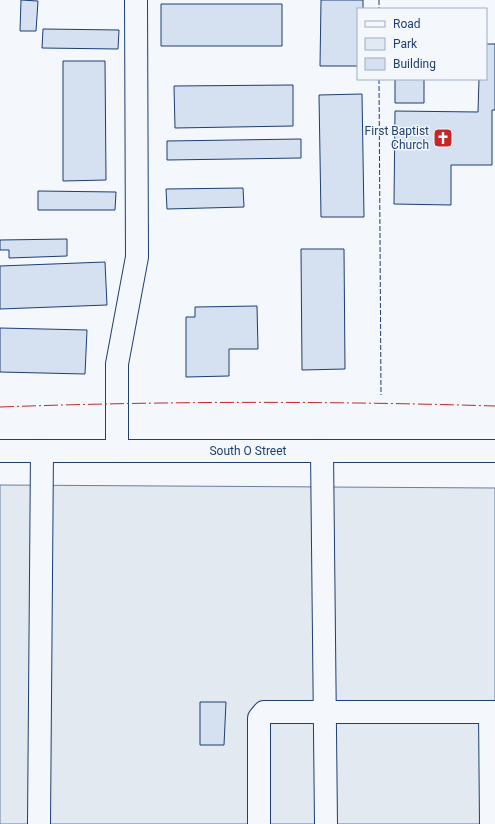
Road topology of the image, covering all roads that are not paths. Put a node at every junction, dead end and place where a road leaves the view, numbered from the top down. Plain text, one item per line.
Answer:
1 (136, 0) edge
2 (0, 451) edge
3 (42, 451) junction
4 (117, 451) junction
5 (322, 451) junction
6 (495, 451) edge
7 (326, 712) junction
8 (493, 712) edge
9 (39, 824) edge
10 (259, 824) edge
11 (326, 824) edge
12 (491, 824) edge

1 - 4 street
2 - 3 street, South O Street
3 - 4 street, South O Street
3 - 9 street
4 - 5 street, South O Street
5 - 6 street, South O Street
5 - 7 street
7 - 8 street
7 - 10 street
7 - 11 street
8 - 12 street

